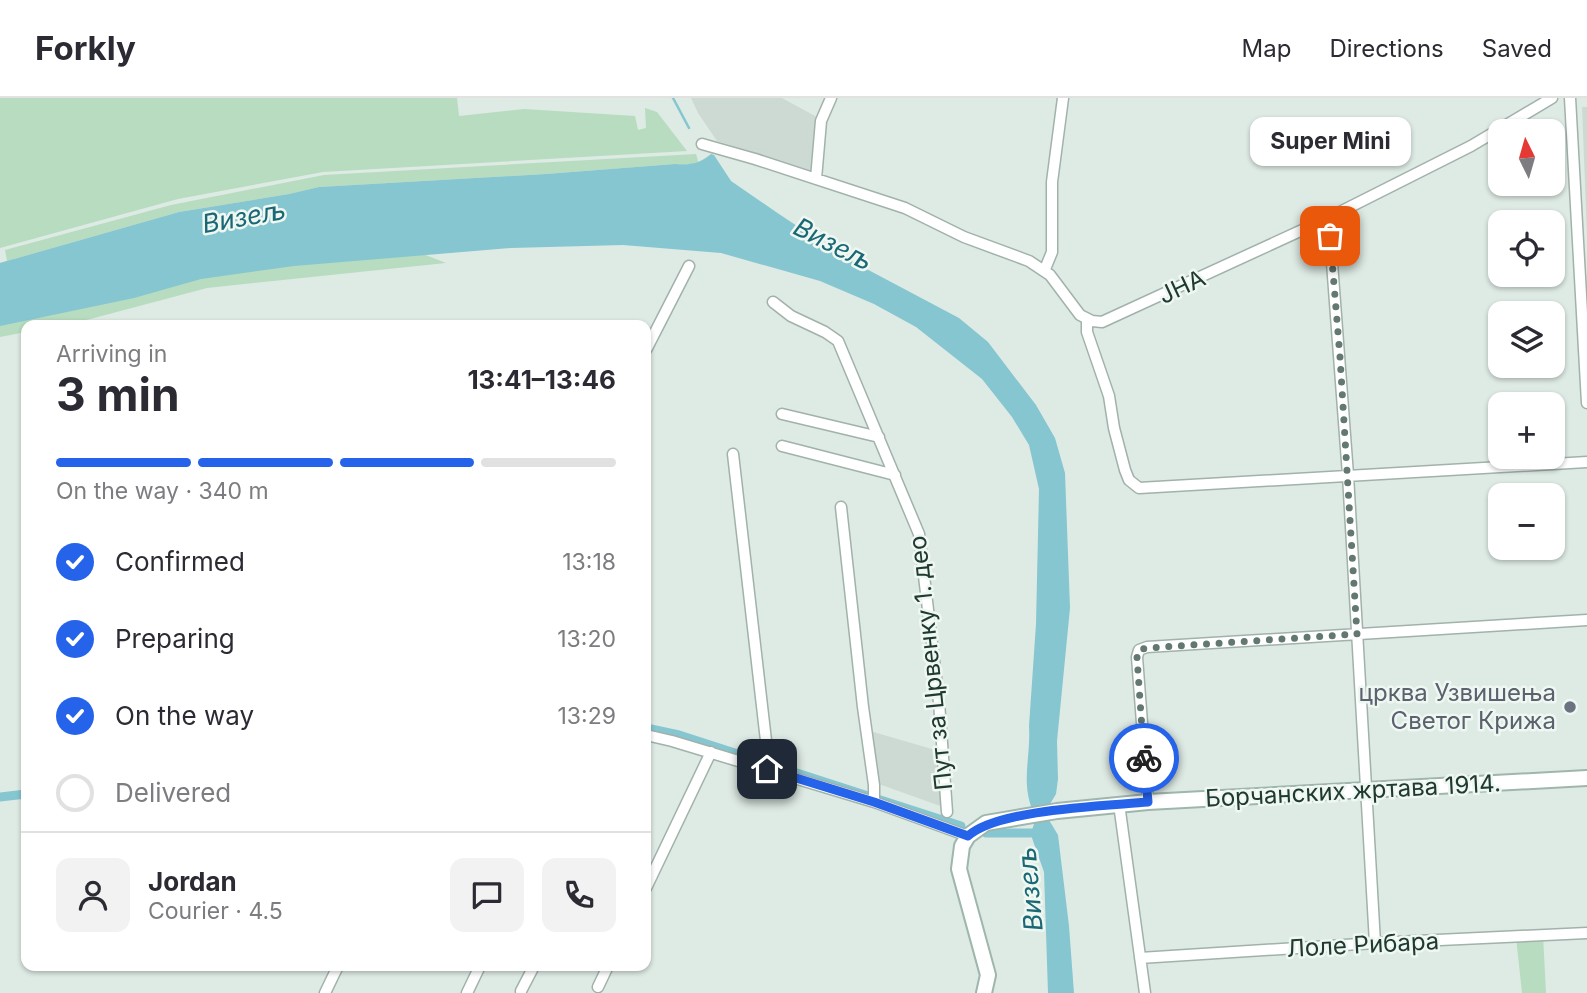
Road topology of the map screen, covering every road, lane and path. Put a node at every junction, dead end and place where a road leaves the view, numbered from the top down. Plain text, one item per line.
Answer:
1 (831, 98) edge
2 (1063, 98) edge
3 (1552, 98) edge
4 (1570, 98) edge
5 (1538, 101) edge
6 (702, 145) dead end
7 (816, 178) junction
8 (1324, 220) junction
9 (689, 265) dead end
10 (1045, 269) junction
11 (773, 302) dead end
12 (1087, 320) junction
13 (1585, 324) edge
14 (651, 340) edge
15 (1587, 403) edge
16 (782, 414) dead end
17 (879, 437) junction
18 (782, 446) dead end
19 (733, 454) dead end
20 (1587, 462) edge
21 (895, 475) junction
22 (1348, 475) junction
23 (841, 507) dead end
24 (1587, 621) edge
25 (1357, 634) junction
26 (651, 736) edge
27 (711, 752) junction
28 (768, 763) junction
29 (1587, 778) edge
30 (1365, 790) junction
31 (874, 797) junction
32 (1148, 802) junction
33 (1119, 804) junction
34 (947, 812) dead end
35 (968, 836) junction
36 (651, 878) edge
37 (1587, 933) edge
38 (1375, 943) junction
39 (1140, 958) junction
40 (336, 971) edge
41 (478, 971) edge
42 (531, 971) edge
43 (606, 971) edge
44 (598, 988) dead end
45 (521, 991) edge
46 (325, 993) edge
47 (467, 993) edge
48 (984, 993) edge
49 (1146, 993) edge

1 - 7 street
2 - 10 street
3 - 5 street, ЈНА
4 - 13 street
5 - 8 street, ЈНА
6 - 7 street
7 - 10 street
8 - 12 street, ЈНА
8 - 22 street
9 - 14 street
10 - 12 street
11 - 17 street, Пут за Црвенку 1. део
12 - 22 street
13 - 15 street
16 - 17 street
17 - 21 street, Пут за Црвенку 1. део
18 - 21 street
19 - 28 street
20 - 22 street
21 - 34 street, Пут за Црвенку 1. део
22 - 25 street
23 - 31 street
24 - 25 street
25 - 30 street
25 - 32 street
26 - 27 street
27 - 28 street
27 - 36 street
28 - 31 street
29 - 30 street, Борчанских жртава 1914.
30 - 32 street, Борчанских жртава 1914.
30 - 38 street
31 - 35 street
32 - 33 street, Борчанских жртава 1914.
33 - 35 street, Борчанских жртава 1914.
33 - 39 street
35 - 48 street
37 - 38 street, Лоле Рибара
38 - 39 street, Лоле Рибара
39 - 49 street
40 - 46 street
41 - 47 street
42 - 45 street
43 - 44 street

